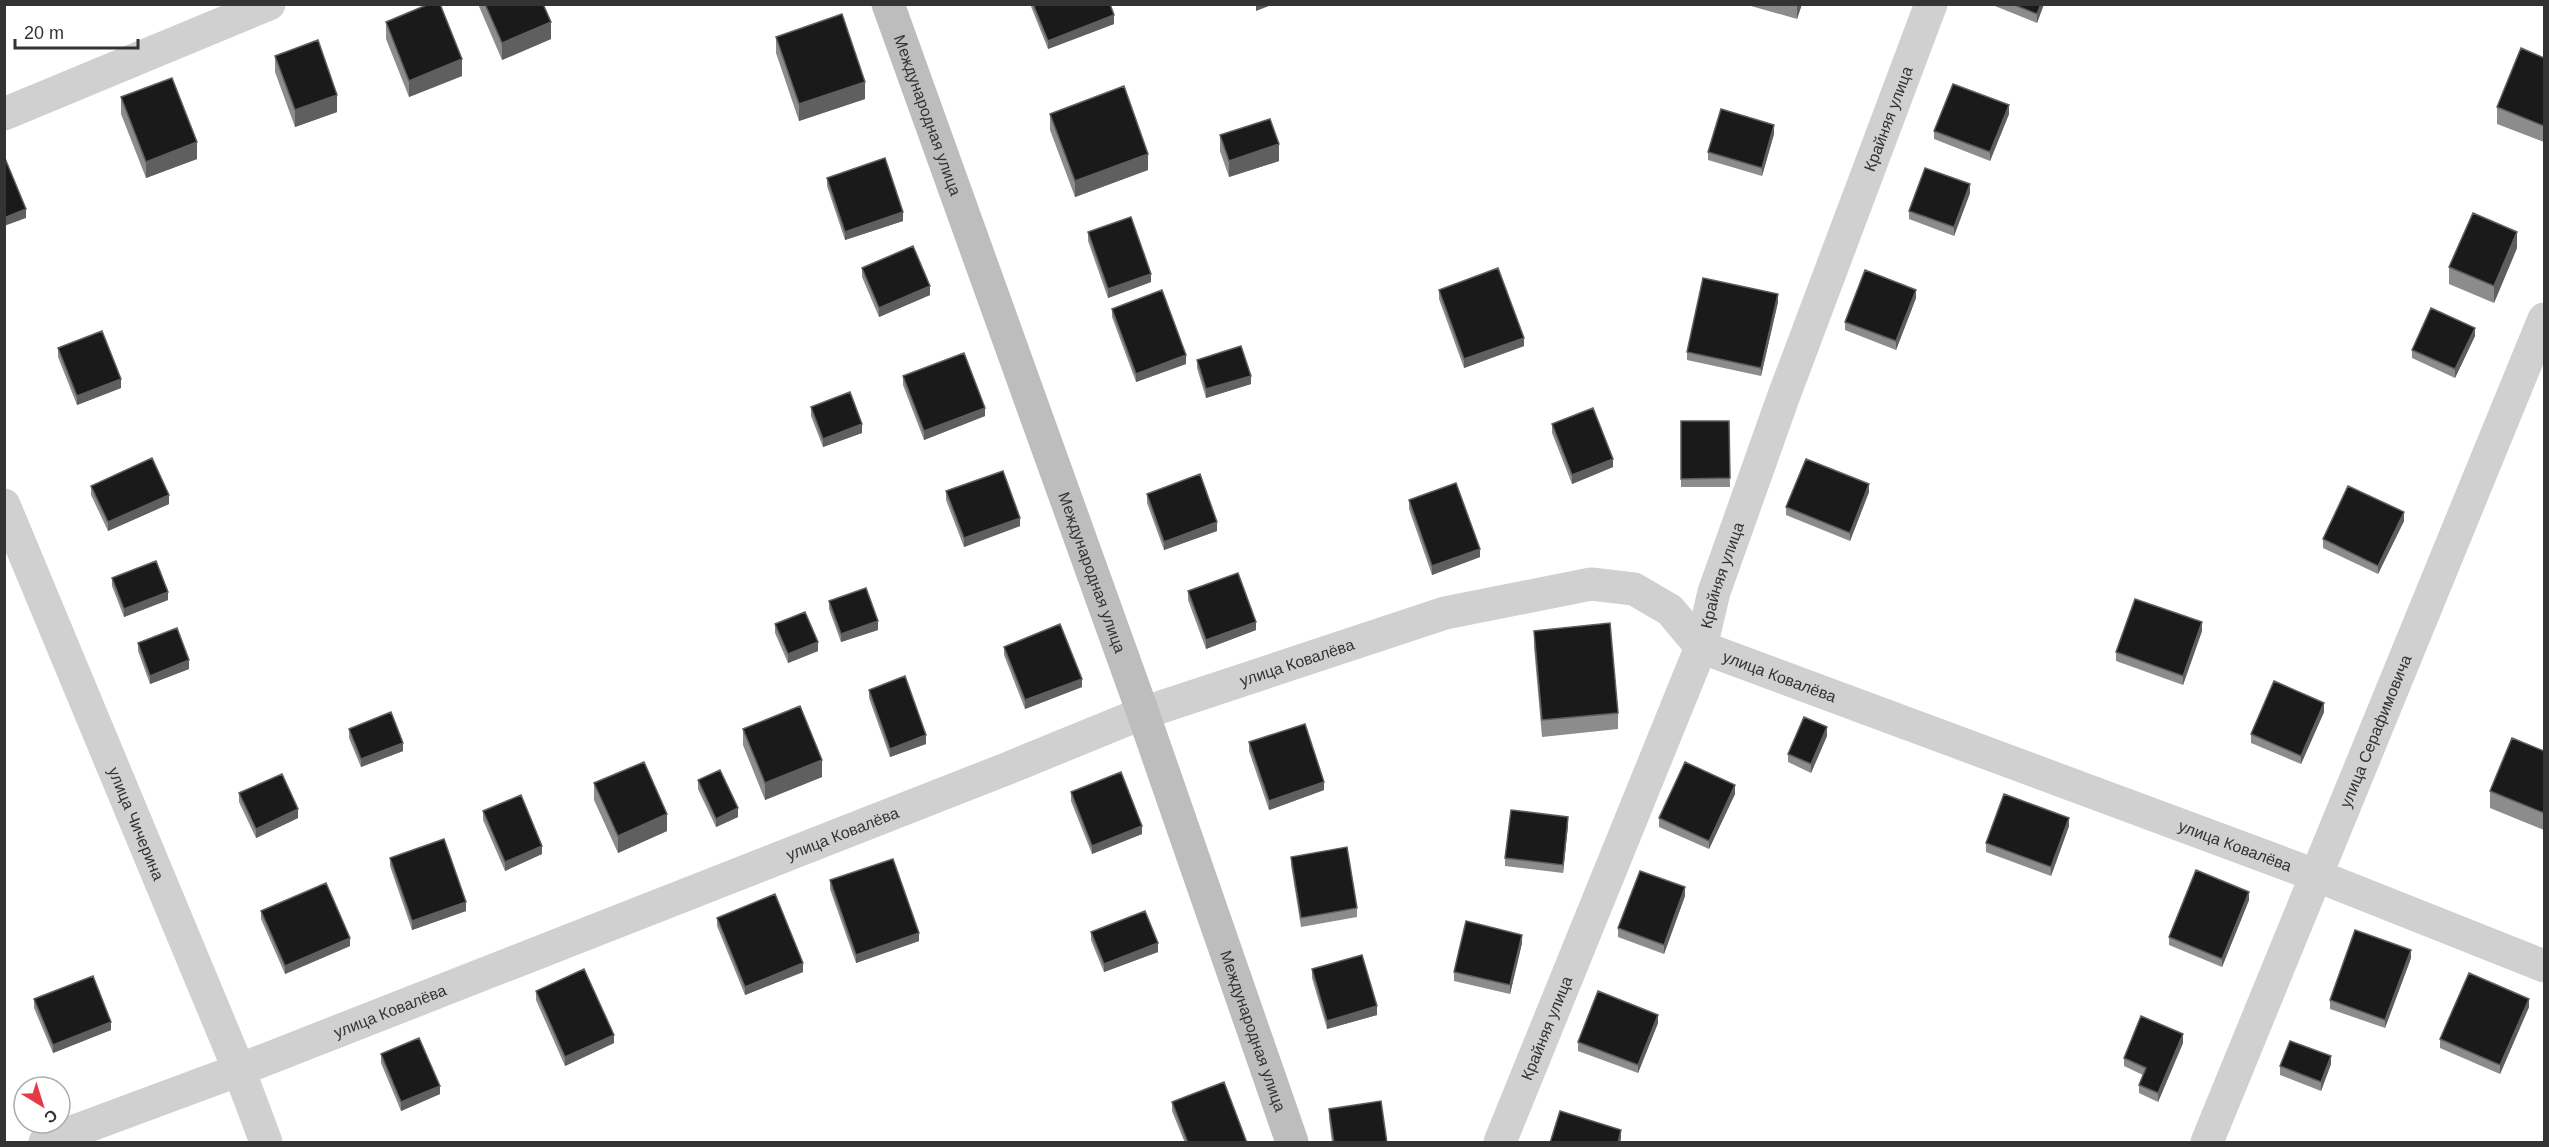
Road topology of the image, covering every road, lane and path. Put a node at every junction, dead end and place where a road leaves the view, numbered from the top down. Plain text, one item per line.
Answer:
1 (269, 4) edge
2 (888, 4) edge
3 (1931, 4) edge
4 (4, 114) edge
5 (2544, 319) edge
6 (4, 505) edge
7 (1701, 647) junction
8 (1143, 713) junction
9 (2315, 875) junction
10 (2544, 966) edge
11 (239, 1070) junction
12 (45, 1143) edge
13 (266, 1143) edge
14 (1292, 1143) edge
15 (1500, 1143) edge
16 (2207, 1143) edge

1 - 4 street
2 - 8 street, Международная улица
3 - 7 street, Крайняя улица
5 - 9 street, улица Серафимовича
6 - 11 street, улица Чичерина
7 - 8 street, улица Ковалёва
7 - 9 street, улица Ковалёва
7 - 15 street, Крайняя улица
8 - 11 street, улица Ковалёва
8 - 14 street, Международная улица
9 - 10 street, улица Ковалёва
9 - 16 street, улица Серафимовича
11 - 12 street, улица Ковалёва
11 - 13 street, улица Чичерина

